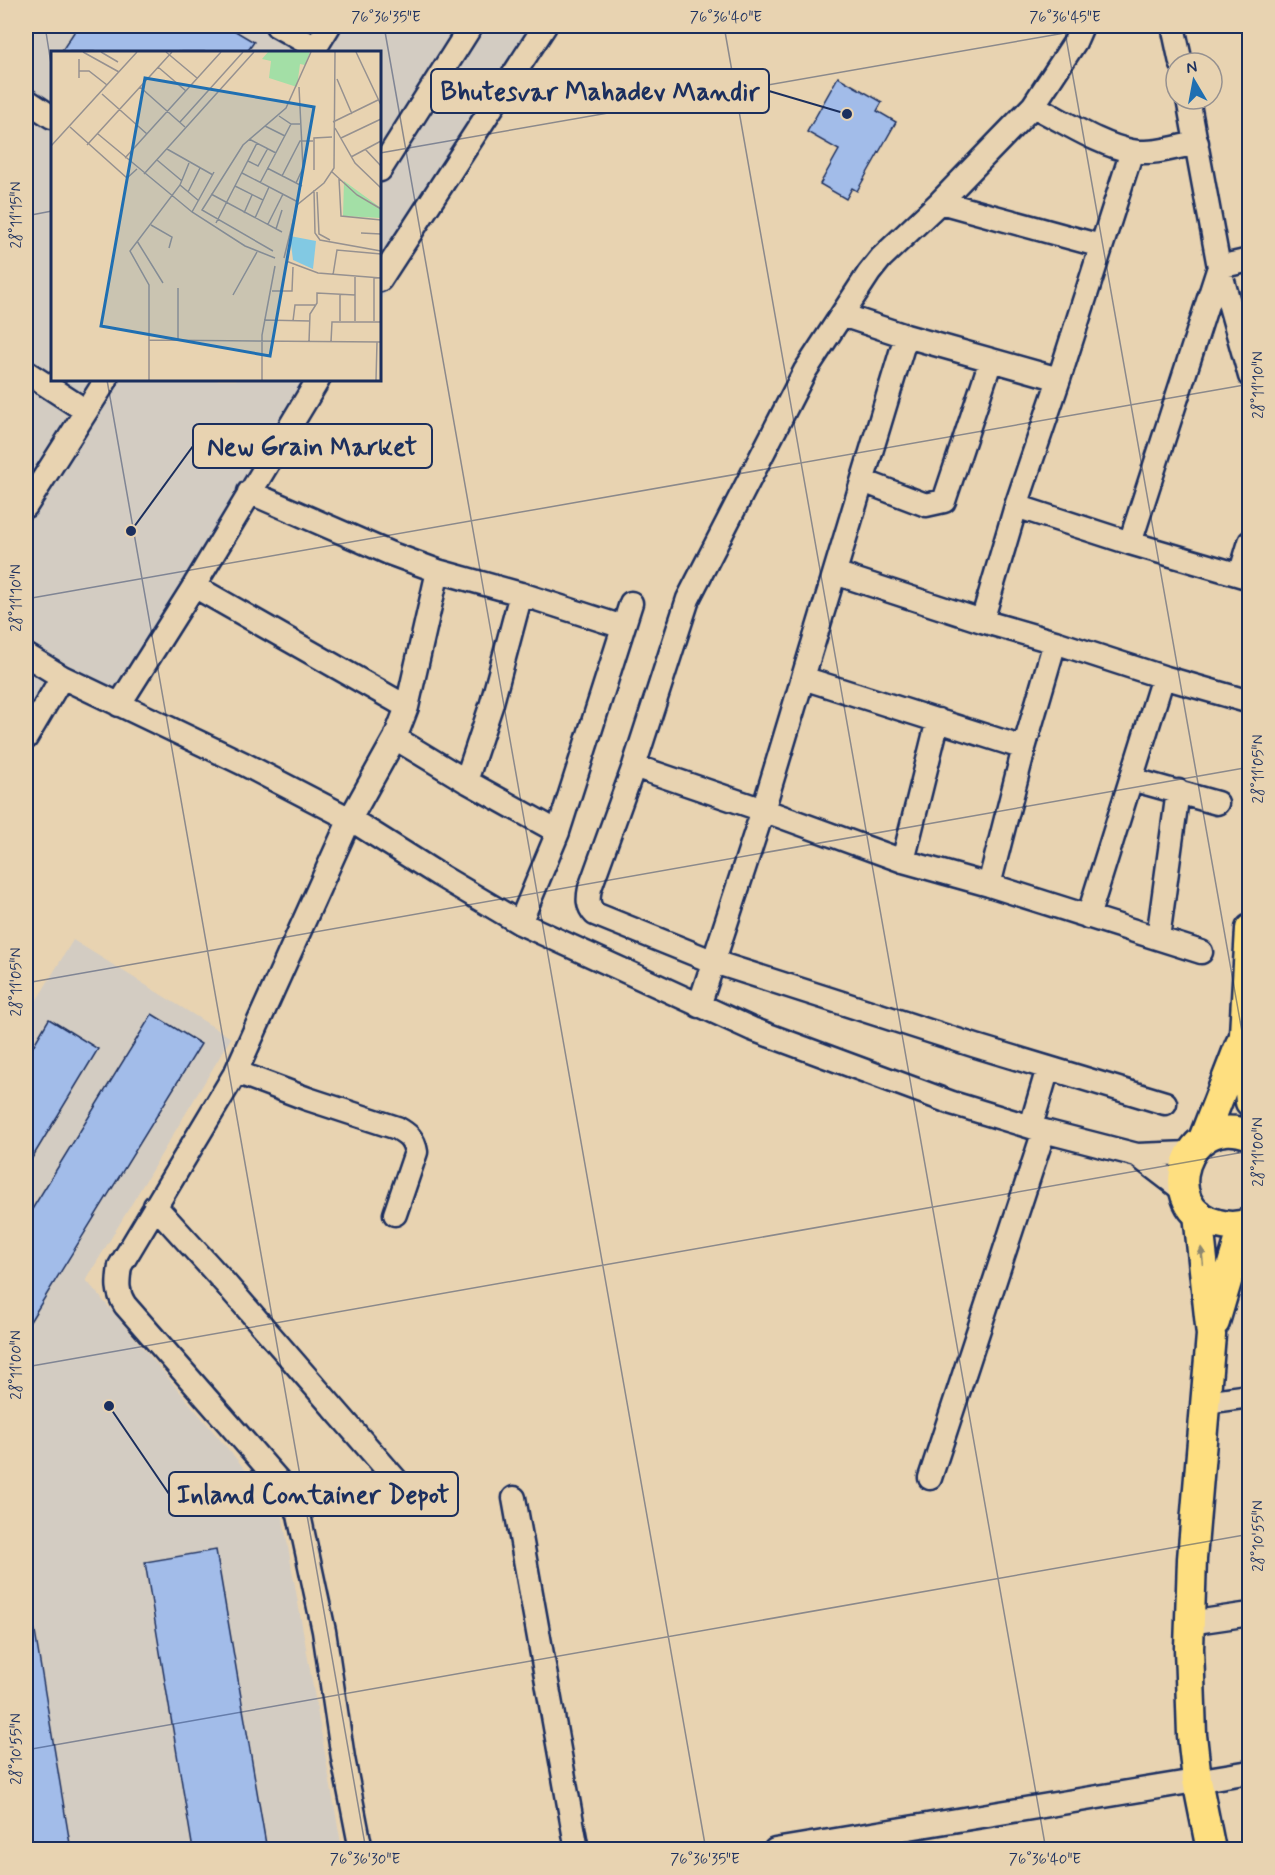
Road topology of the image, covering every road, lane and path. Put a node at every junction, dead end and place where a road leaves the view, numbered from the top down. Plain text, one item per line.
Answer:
1 (277, 26) edge
2 (329, 26) edge
3 (471, 26) edge
4 (545, 26) edge
5 (1082, 26) edge
6 (1173, 26) edge
7 (315, 50) edge
8 (1178, 51) edge
9 (26, 100) edge
10 (1034, 106) junction
11 (1190, 111) edge
12 (51, 116) edge
13 (1197, 143) junction
14 (1132, 151) junction
15 (381, 168) edge
16 (940, 202) junction
17 (1101, 246) junction
18 (1250, 260) edge
19 (1219, 267) junction
20 (381, 278) edge
21 (842, 315) junction
22 (906, 336) junction
23 (991, 360) junction
24 (26, 372) edge
25 (1250, 376) edge
26 (1059, 379) junction
27 (105, 381) edge
28 (317, 381) edge
29 (86, 411) junction
30 (863, 481) junction
31 (249, 492) junction
32 (26, 506) edge
33 (1016, 506) junction
34 (1250, 542) edge
35 (1130, 543) junction
36 (438, 571) junction
37 (835, 573) junction
38 (1245, 576) edge
39 (194, 586) junction
40 (521, 594) junction
41 (631, 603) dead end
42 (982, 621) junction
43 (623, 627) junction
44 (1055, 642) junction
45 (26, 655) edge
46 (62, 677) junction
47 (803, 678) junction
48 (1163, 678) junction
49 (1250, 702) edge
50 (119, 705) junction
51 (407, 706) junction
52 (938, 720) junction
53 (26, 738) edge
54 (395, 738) junction
55 (1024, 748) junction
56 (634, 766) junction
57 (1131, 778) junction
58 (466, 781) junction
59 (1178, 791) junction
60 (1217, 803) dead end
61 (763, 810) junction
62 (350, 819) junction
63 (558, 832) junction
64 (903, 861) junction
65 (989, 885) junction
66 (1088, 917) junction
67 (520, 923) junction
68 (1250, 929) edge
69 (1158, 938) junction
70 (1200, 952) dead end
71 (714, 962) junction
72 (699, 1006) junction
73 (1244, 1034) junction
74 (1048, 1068) junction
75 (236, 1072) junction
76 (1250, 1102) edge
77 (1165, 1103) dead end
78 (1037, 1128) junction
79 (1250, 1136) edge
80 (1197, 1146) junction
81 (1137, 1155) junction
82 (1191, 1202) junction
83 (155, 1206) junction
84 (395, 1214) dead end
85 (1247, 1223) edge
86 (1211, 1335) junction
87 (1250, 1396) edge
88 (1205, 1402) junction
89 (930, 1478) dead end
90 (397, 1481) dead end
91 (514, 1498) dead end
92 (1250, 1614) edge
93 (1190, 1623) junction
94 (1250, 1772) edge
95 (1197, 1780) junction
96 (361, 1850) edge
97 (577, 1850) edge
98 (775, 1850) edge
99 (1211, 1850) edge

1 - 7 street
2 - 7 street
3 - 15 street
4 - 20 street
5 - 10 street
6 - 8 street
9 - 12 street
10 - 14 street
10 - 16 street
11 - 13 street
13 - 14 street
13 - 19 street
14 - 17 street
16 - 17 street
16 - 21 street
17 - 26 street
18 - 19 street
19 - 25 street
19 - 35 street
21 - 22 street
21 - 56 street
22 - 23 street
22 - 30 street
23 - 26 street
23 - 30 street
24 - 29 street
26 - 33 street
27 - 29 street
28 - 31 street
29 - 32 street
30 - 37 street
31 - 36 street
31 - 39 street
33 - 35 street
33 - 42 street
34 - 38 street
35 - 38 street
36 - 40 street
36 - 51 street
37 - 42 street
37 - 47 street
39 - 50 street
39 - 51 street
40 - 43 street
40 - 58 street
41 - 43 street
42 - 44 street
43 - 63 street
44 - 48 street
44 - 55 street
45 - 46 street
46 - 50 street
46 - 53 street
47 - 52 street
47 - 61 street
48 - 49 street
48 - 57 street
50 - 62 street
51 - 54 street
52 - 55 street
52 - 64 street
54 - 58 street
54 - 62 street
55 - 65 street
56 - 61 street
56 - 71 street
57 - 59 street
57 - 66 street
58 - 63 street
59 - 60 street
59 - 69 street
61 - 64 street
61 - 71 street
62 - 67 street
62 - 75 street
63 - 67 street
64 - 65 street
65 - 66 street
66 - 69 street
67 - 72 street
68 - 73 main road
69 - 70 street
71 - 72 street
71 - 74 street
72 - 78 street
73 - 76 main road
73 - 80 main road
74 - 77 street
74 - 78 street
75 - 83 street
75 - 84 street
78 - 81 street
78 - 89 street
79 - 80 main road
80 - 81 street
80 - 82 main road
81 - 82 street
82 - 85 main road
86 -> 82 main road
83 - 90 street
83 - 96 street
85 - 86 main road
86 - 88 main road
87 - 88 street
88 - 93 main road
91 - 97 street
92 - 93 street
93 - 95 main road
94 - 95 street
95 - 98 street
95 - 99 main road

